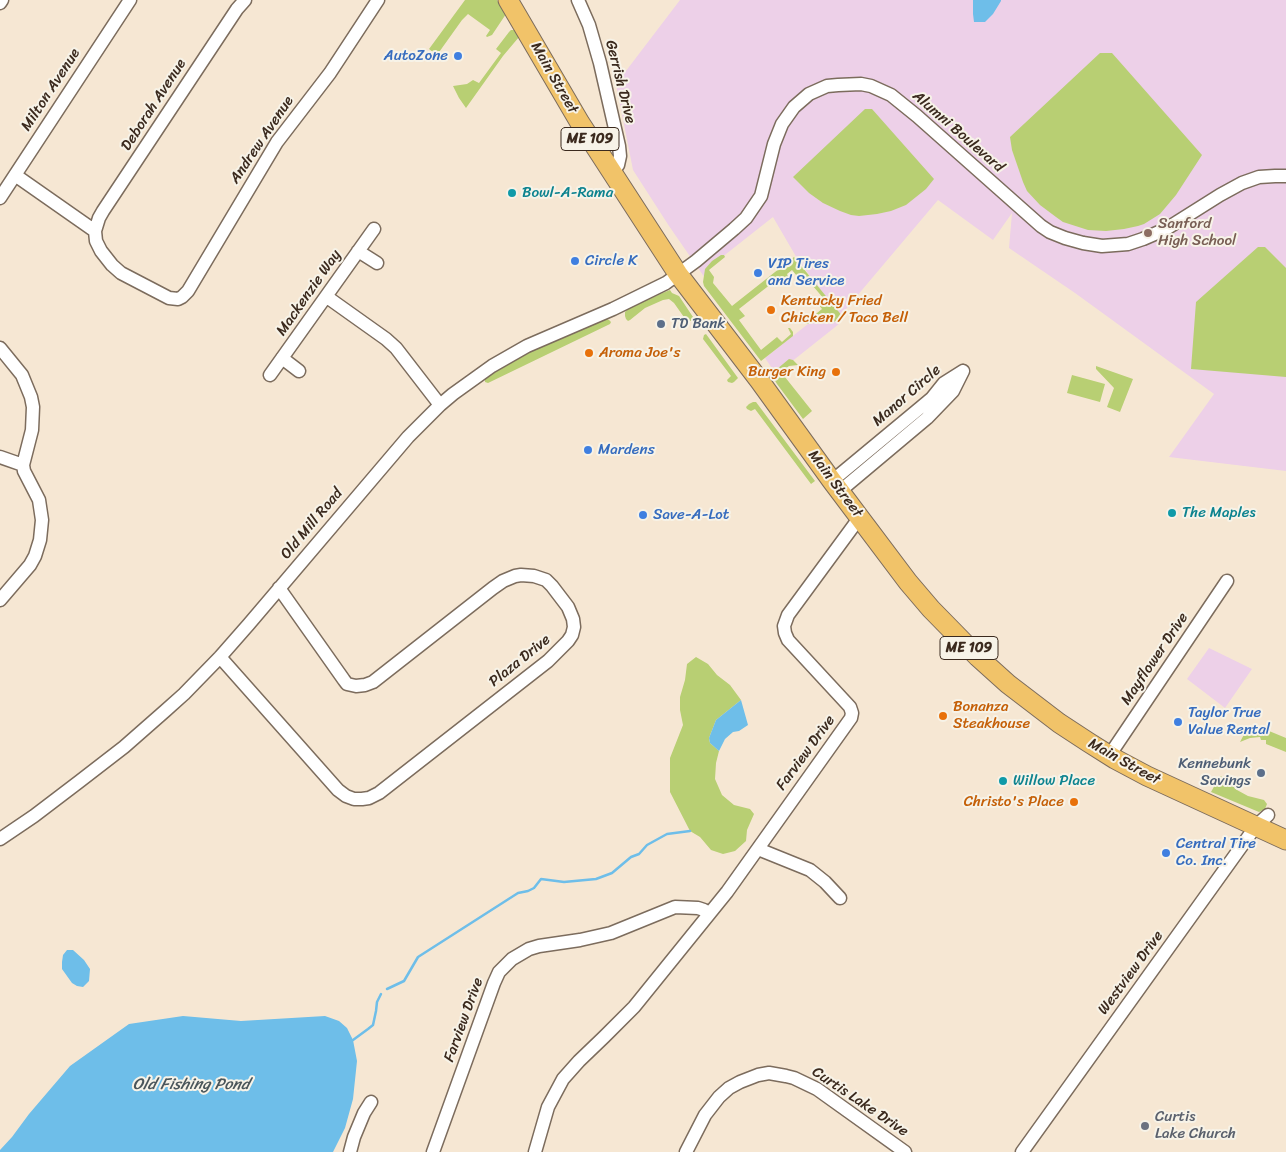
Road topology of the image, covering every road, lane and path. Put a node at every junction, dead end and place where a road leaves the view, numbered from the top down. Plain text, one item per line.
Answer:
1 (130, 0) edge
2 (245, 0) edge
3 (378, 0) edge
4 (508, 0) edge
5 (578, 0) edge
6 (612, 173) junction
7 (15, 175) junction
8 (1286, 176) edge
9 (0, 198) edge
10 (374, 229) dead end
11 (95, 231) junction
12 (358, 251) junction
13 (377, 263) dead end
14 (678, 274) junction
15 (326, 297) junction
16 (0, 348) edge
17 (282, 358) junction
18 (299, 371) dead end
19 (270, 375) dead end
20 (440, 405) junction
21 (0, 457) edge
22 (22, 465) junction
23 (836, 486) junction
24 (860, 517) junction
25 (1227, 580) dead end
26 (279, 588) junction
27 (0, 600) edge
28 (220, 657) junction
29 (1109, 756) junction
30 (1262, 821) junction
31 (0, 839) edge
32 (1286, 840) edge
33 (758, 849) junction
34 (840, 898) dead end
35 (710, 913) junction
36 (371, 1102) dead end
37 (350, 1152) edge
38 (433, 1152) edge
39 (535, 1152) edge
40 (686, 1152) edge
41 (905, 1152) edge
42 (1022, 1152) edge

1 - 7 street, Milton Avenue
2 - 11 street, Deborah Avenue
3 - 11 street, Andrew Avenue
4 - 6 highway, Main Street / ME 109
5 - 6 street, Gerrish Drive
6 - 14 highway, Main Street / ME 109
7 - 9 street, Milton Avenue
7 - 11 street
8 - 14 street, Alumni Boulevard
10 - 12 street, Mackenzie Way
12 - 13 street
12 - 15 street, Mackenzie Way
14 - 20 street, Old Mill Road
14 - 23 highway, Main Street / ME 109
15 - 17 street, Mackenzie Way
15 - 20 street
16 - 22 street
17 - 18 street
17 - 19 street, Mackenzie Way
20 - 26 street, Old Mill Road
21 - 22 street
22 - 27 street
23 - 23 street, Manor Circle
23 - 24 highway, Main Street / ME 109
24 - 29 highway, Main Street / ME 109
24 - 33 street, Farview Drive
25 - 29 street, Mayflower Drive
26 - 28 street, Old Mill Road
26 - 28 street, Plaza Drive
28 - 31 street, Old Mill Road
29 - 30 highway, Main Street / ME 109
30 - 32 highway, Main Street / ME 109
30 - 42 street, Westview Drive
33 - 34 street
33 - 35 street, Farview Drive
35 - 38 street, Farview Drive
35 - 39 street, Farview Drive
36 - 37 street
40 - 41 street, Curtis Lake Drive

